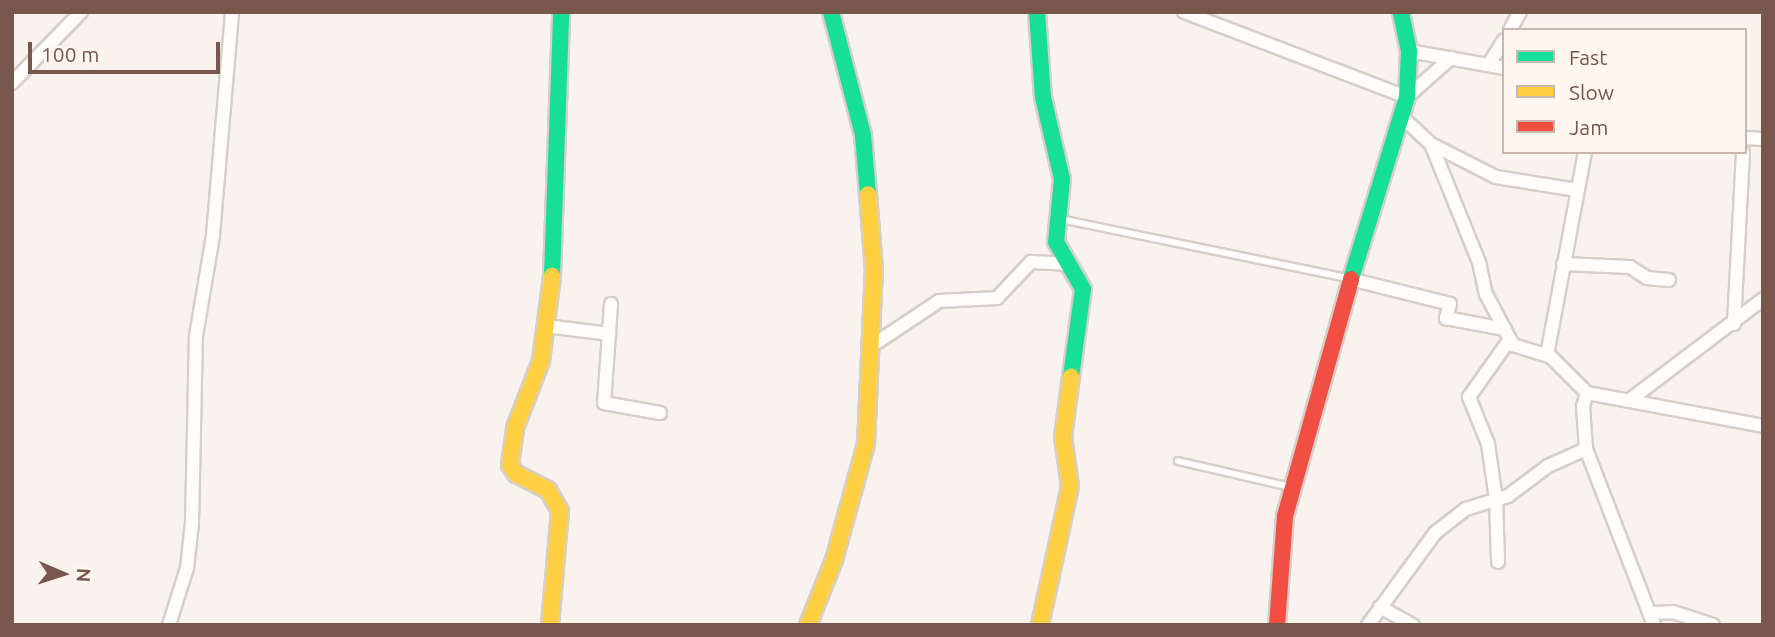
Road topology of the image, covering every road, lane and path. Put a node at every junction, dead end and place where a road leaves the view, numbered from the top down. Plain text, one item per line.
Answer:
1 (81, 12) edge
2 (232, 12) edge
3 (561, 12) edge
4 (831, 12) edge
5 (1037, 12) edge
6 (1184, 12) edge
7 (1401, 12) edge
8 (1520, 12) edge
9 (1511, 28) edge
10 (1502, 43) edge
11 (1409, 51) junction
12 (1451, 58) junction
13 (1489, 64) junction
14 (1502, 67) edge
15 (12, 83) edge
16 (1407, 97) junction
17 (1402, 117) junction
18 (1431, 144) junction
19 (1585, 154) edge
20 (1743, 154) edge
21 (1577, 190) junction
22 (1058, 219) junction
23 (1066, 264) junction
24 (1563, 264) junction
25 (1350, 279) junction
26 (1669, 280) dead end
27 (1763, 299) edge
28 (611, 304) dead end
29 (1734, 324) junction
30 (546, 326) junction
31 (609, 334) junction
32 (1507, 334) junction
33 (873, 345) junction
34 (1547, 355) junction
35 (1587, 393) junction
36 (1631, 399) junction
37 (660, 413) dead end
38 (1763, 426) edge
39 (1586, 449) junction
40 (1178, 461) dead end
41 (1292, 487) junction
42 (1496, 499) junction
43 (1498, 562) dead end
44 (1380, 607) junction
45 (1652, 619) edge
46 (169, 625) edge
47 (550, 625) edge
48 (808, 625) edge
49 (1040, 625) edge
50 (1277, 625) edge
51 (1368, 625) edge
52 (1413, 625) edge
53 (1713, 625) edge

1 - 15 street
2 - 46 street
3 - 30 street
4 - 33 street
5 - 22 street
6 - 16 street
7 - 11 street
8 - 9 street
10 - 13 street
11 - 12 street
11 - 16 street
12 - 13 street
12 - 16 street
13 - 14 street
16 - 17 street
17 - 18 street
17 - 25 street
18 - 21 street
18 - 32 street
19 - 21 street
20 - 29 street
21 - 24 street
22 - 23 street
22 - 25 lane
23 - 33 street
23 - 49 street
24 - 26 street
24 - 34 street
25 - 32 street
25 - 41 street
27 - 29 street
28 - 31 street
29 - 36 street
30 - 31 street
30 - 47 street
31 - 37 street
32 - 34 street
32 - 42 street
33 - 48 street
34 - 35 street
35 - 36 street
35 - 39 street
36 - 38 street
39 - 42 street
39 - 45 street
40 - 41 lane
41 - 50 street
42 - 43 street
42 - 44 street
44 - 51 street
44 - 52 street
45 - 53 street

